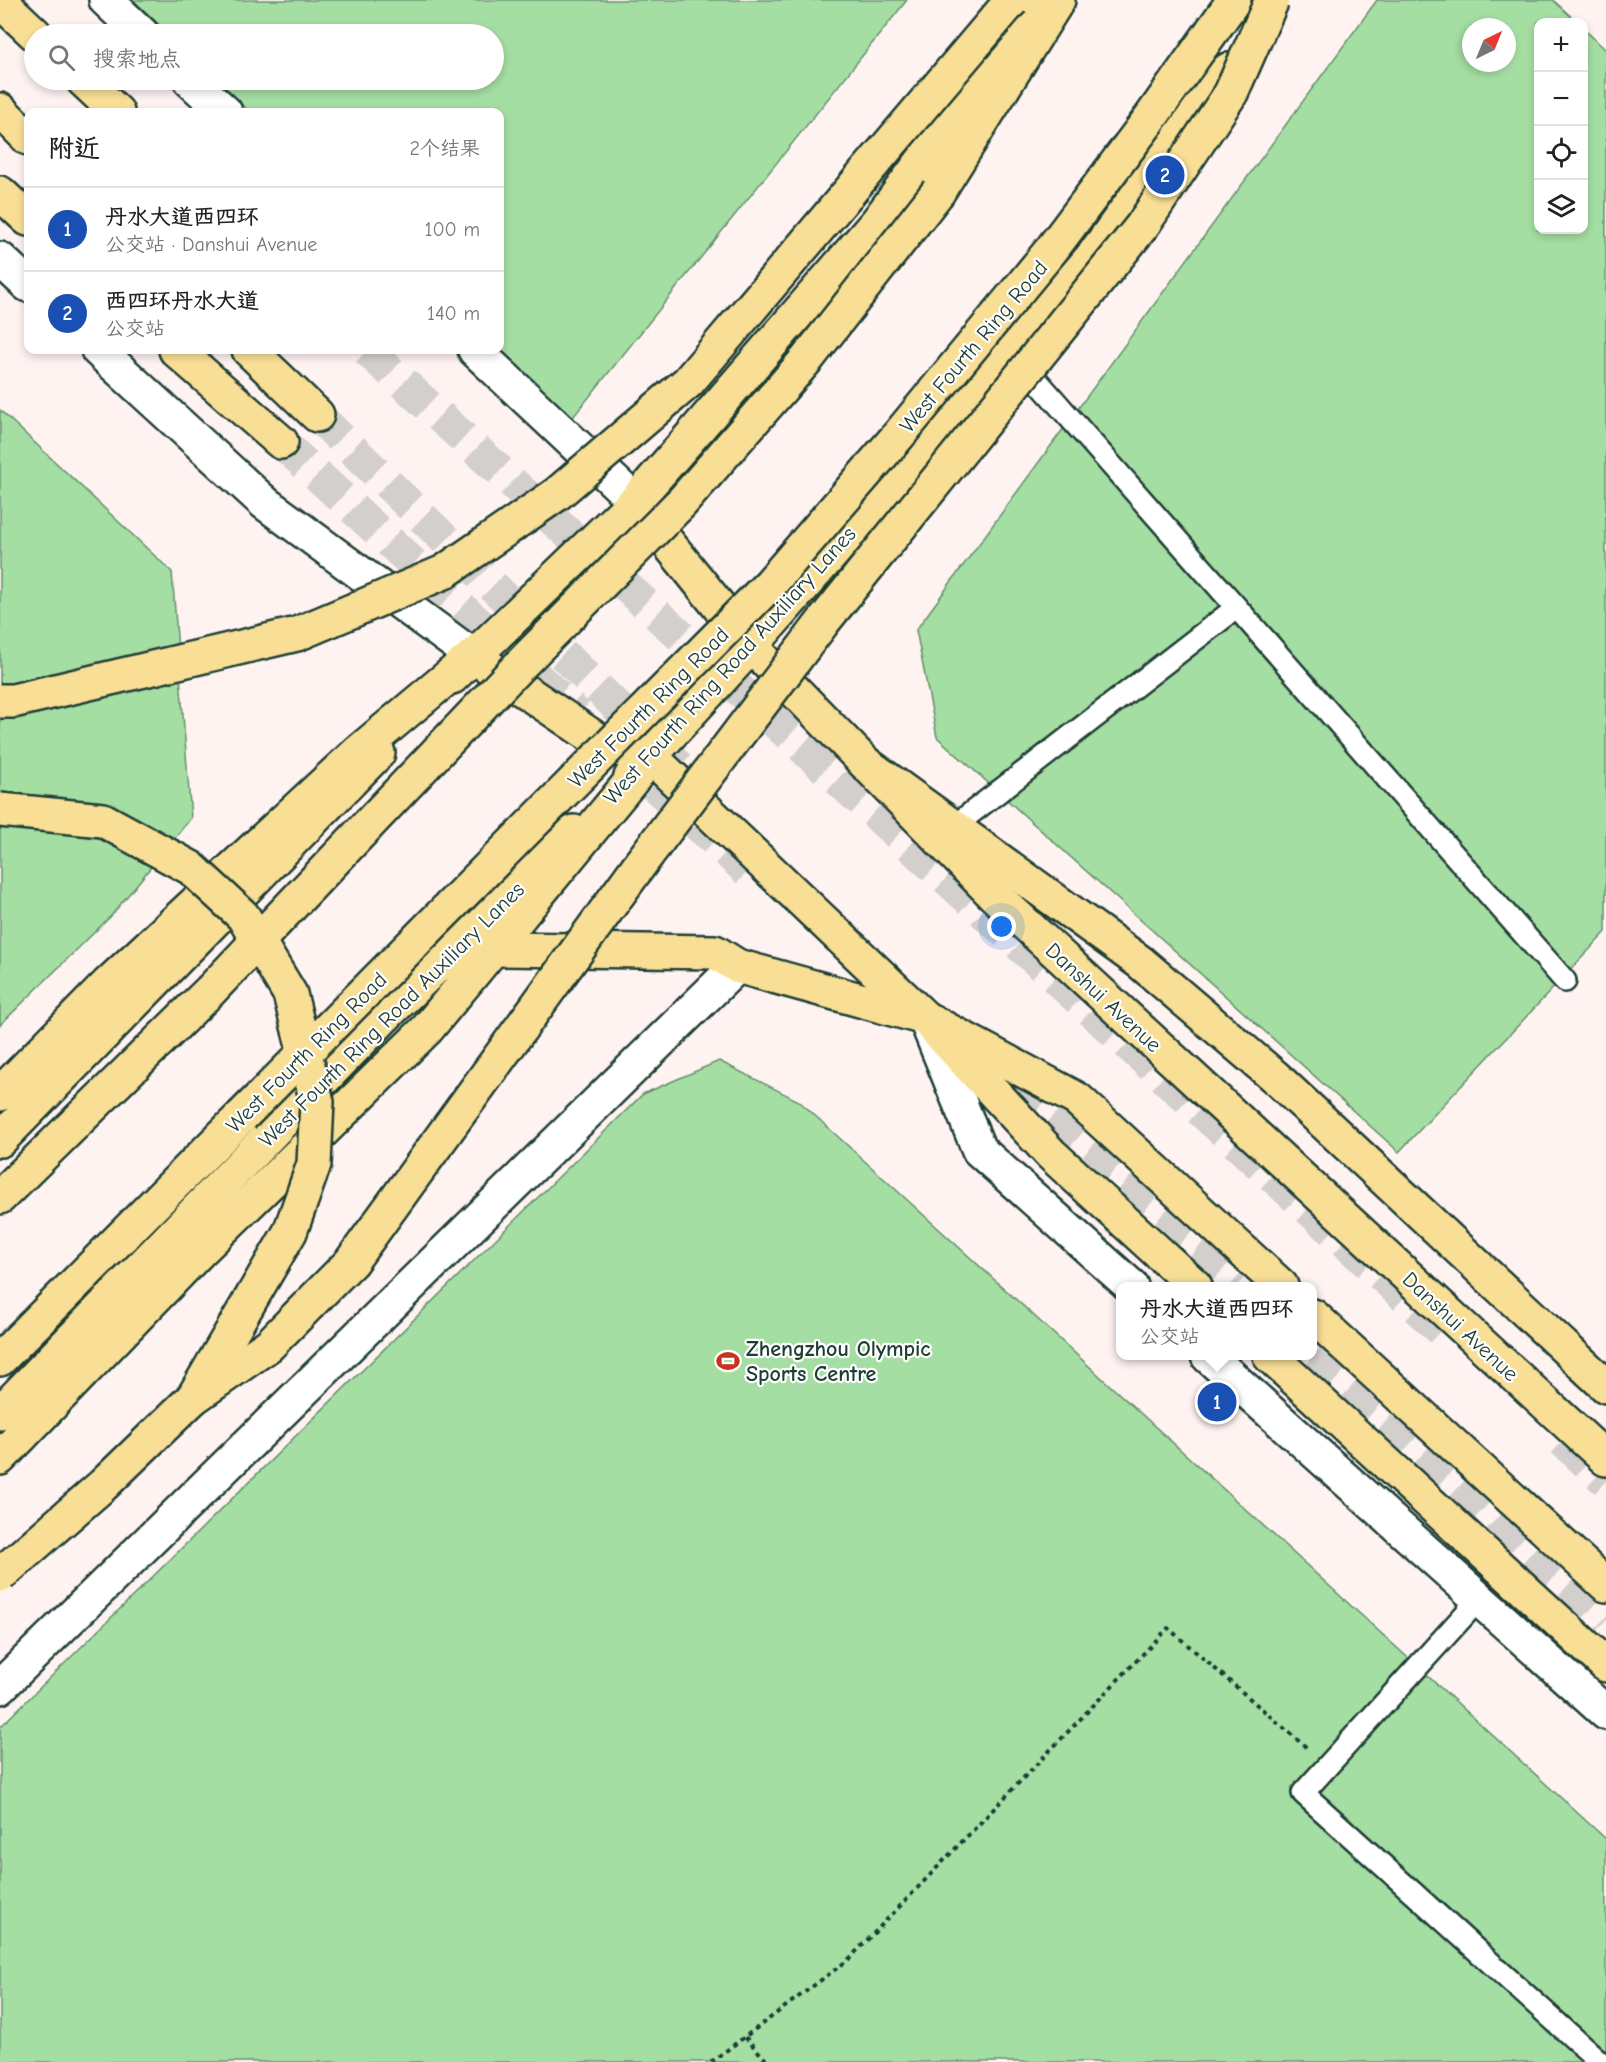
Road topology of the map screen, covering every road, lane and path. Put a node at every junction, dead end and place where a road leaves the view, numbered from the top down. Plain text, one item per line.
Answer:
1 (106, 0) edge
2 (1012, 0) edge
3 (1042, 0) edge
4 (1058, 0) edge
5 (1234, 0) edge
6 (1272, 0) edge
7 (1280, 0) edge
8 (0, 1) edge
9 (24, 24) edge
10 (131, 24) edge
11 (94, 90) edge
12 (201, 90) edge
13 (113, 108) edge
14 (221, 108) edge
15 (0, 110) edge
16 (24, 134) edge
17 (0, 194) edge
18 (24, 215) edge
19 (0, 259) edge
20 (24, 281) edge
21 (1010, 351) junction
22 (102, 354) edge
23 (181, 354) edge
24 (253, 354) edge
25 (479, 354) edge
26 (317, 415) tunnel mouth
27 (281, 442) tunnel mouth
28 (635, 501) junction
29 (1236, 608) junction
30 (752, 646) junction
31 (473, 656) junction
32 (0, 701) edge
33 (608, 747) junction
34 (651, 757) junction
35 (866, 763) junction
36 (0, 810) edge
37 (953, 827) junction
38 (493, 949) junction
39 (738, 966) junction
40 (1565, 981) dead end
41 (925, 1018) junction
42 (0, 1094) edge
43 (0, 1140) edge
44 (0, 1197) edge
45 (1125, 1282) edge
46 (1190, 1282) edge
47 (1276, 1282) edge
48 (1317, 1320) edge
49 (0, 1359) edge
50 (1212, 1360) edge
51 (1274, 1360) edge
52 (1606, 1386) edge
53 (193, 1398) junction
54 (0, 1413) edge
55 (0, 1458) edge
56 (1606, 1459) edge
57 (0, 1575) edge
58 (1606, 1585) edge
59 (1479, 1599) junction
60 (1606, 1665) edge
61 (0, 1687) edge
62 (1606, 1713) edge
63 (1327, 1767) junction
64 (745, 2037) junction
65 (711, 2062) edge
66 (768, 2062) edge
67 (1600, 2062) edge

1 - 10 street
2 - 32 main road, bridge
3 - 28 main road
4 - 44 main road, bridge
5 - 33 main road, West Fourth Ring Road, bridge
6 - 53 main road, bridge
7 - 21 main road, West Fourth Ring Road Auxiliary Lanes
8 - 9 main road
11 - 13 main road
12 - 14 street
15 - 16 main road
17 - 18 main road
19 - 20 street
21 - 29 lane
21 - 30 main road, West Fourth Ring Road Auxiliary Lanes
22 - 31 street
23 - 27 main road
24 - 26 main road
25 - 28 street
28 - 30 main road, Danshui Avenue
28 - 31 main road
29 - 37 lane
29 - 40 lane
30 - 34 main road, West Fourth Ring Road Auxiliary Lanes
30 - 35 main road, Danshui Avenue
31 - 33 main road
31 - 42 main road
31 - 43 main road
33 - 34 main road
33 - 49 main road, West Fourth Ring Road, bridge
34 - 38 main road
34 - 41 main road
34 - 54 main road, West Fourth Ring Road Auxiliary Lanes
35 - 37 main road
35 - 56 main road, Danshui Avenue
36 - 53 main road, bridge
37 - 52 main road
38 - 39 main road
38 - 55 main road
39 - 41 main road
39 - 61 street
41 - 45 street
41 - 46 main road
41 - 47 main road
48 - 58 main road
50 - 59 street
51 - 60 main road
53 - 57 main road, bridge
59 - 62 street
59 - 63 lane
63 - 64 path
63 - 67 lane
64 - 65 path
64 - 66 path

